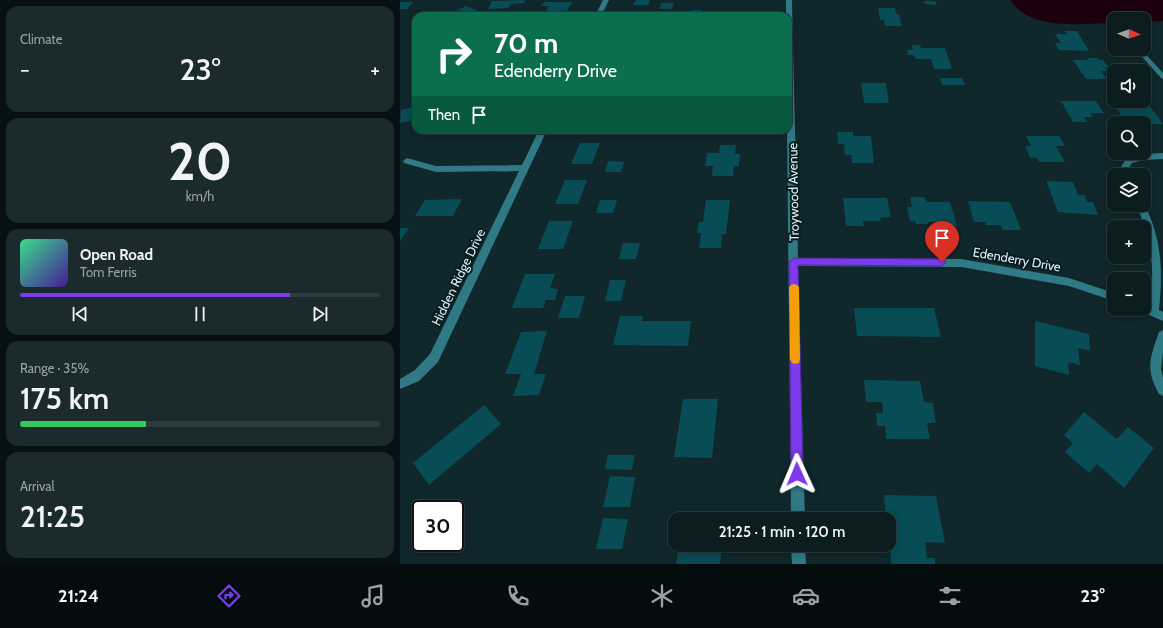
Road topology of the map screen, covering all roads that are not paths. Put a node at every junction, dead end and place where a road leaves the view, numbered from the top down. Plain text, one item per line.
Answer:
1 (606, 0) edge
2 (790, 0) edge
3 (600, 12) edge
4 (790, 12) edge
5 (1144, 56) edge
6 (1163, 77) edge
7 (792, 129) edge
8 (541, 134) edge
9 (1163, 156) edge
10 (407, 161) dead end
11 (525, 168) junction
12 (1124, 168) edge
13 (1143, 212) edge
14 (794, 262) junction
15 (1107, 295) edge
16 (1159, 314) edge
17 (1163, 335) edge
18 (400, 384) edge
19 (1163, 390) edge
20 (798, 512) edge
21 (798, 552) edge
22 (799, 564) edge

1 - 3 street
2 - 4 street, Troywood Avenue
5 - 6 street
7 - 14 street, Troywood Avenue
8 - 11 street, Hidden Ridge Drive
9 - 12 street
10 - 11 street
11 - 18 street, Hidden Ridge Drive
13 - 16 street
14 - 15 street, Edenderry Drive
14 - 20 street, Troywood Avenue
17 - 19 street
21 - 22 street

